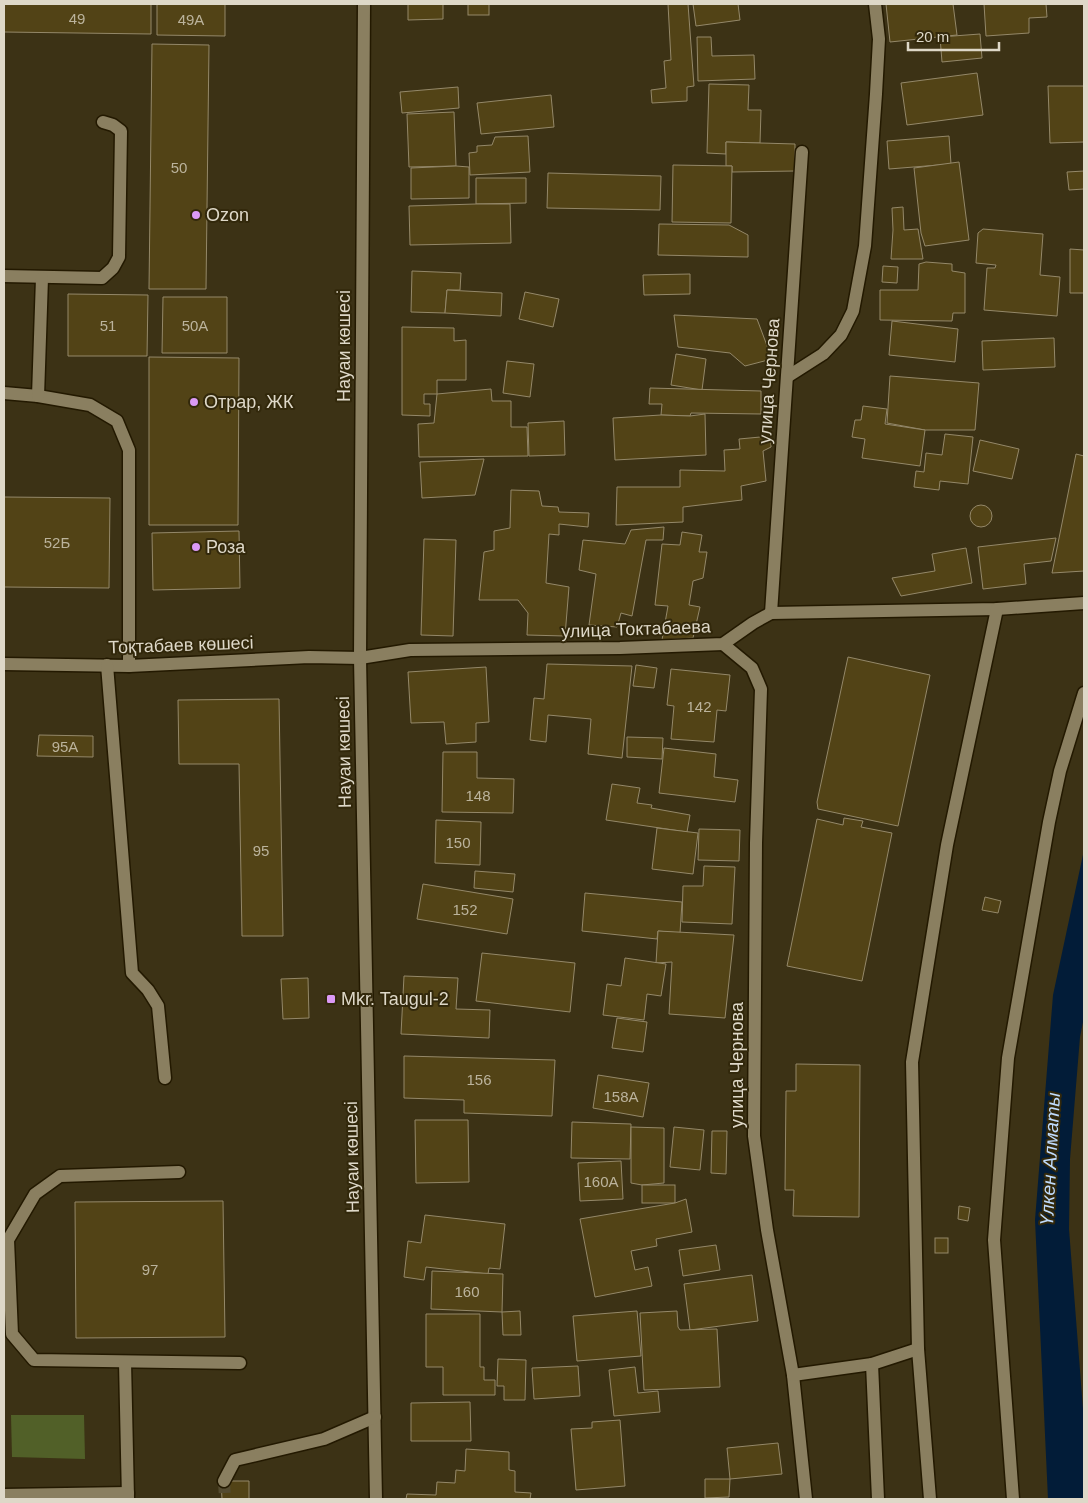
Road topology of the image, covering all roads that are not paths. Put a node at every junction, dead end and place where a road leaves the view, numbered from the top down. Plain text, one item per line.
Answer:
1 (364, 4) edge
2 (875, 4) edge
3 (103, 122) dead end
4 (802, 152) dead end
5 (4, 276) edge
6 (42, 278) junction
7 (786, 377) junction
8 (4, 393) edge
9 (38, 396) junction
10 (1084, 602) edge
11 (997, 609) junction
12 (771, 613) junction
13 (723, 644) junction
14 (360, 658) junction
15 (4, 664) edge
16 (107, 665) junction
17 (129, 666) junction
18 (1084, 693) edge
19 (165, 1078) dead end
20 (179, 1172) dead end
21 (918, 1349) junction
22 (124, 1362) junction
23 (240, 1363) dead end
24 (872, 1364) junction
25 (793, 1375) junction
26 (374, 1417) junction
27 (224, 1481) tunnel mouth
28 (4, 1495) edge
29 (128, 1496) edge
30 (376, 1499) edge
31 (806, 1499) edge
32 (878, 1499) edge
33 (930, 1499) edge
34 (1013, 1499) edge

1 - 14 street, Науаи көшесі
2 - 7 street
3 - 6 street
4 - 7 street, улица Чернова
5 - 6 street
6 - 9 street
7 - 12 street, улица Чернова
8 - 9 street
9 - 17 street
10 - 11 street, улица Токтабаева
11 - 12 street, улица Токтабаева
11 - 21 street
12 - 13 street, улица Токтабаева
13 - 14 street, улица Токтабаева
13 - 25 street, улица Чернова
14 - 17 street, Тоқтабаев көшесі
14 - 26 street, Науаи көшесі
15 - 16 street, Тоқтабаев көшесі
16 - 17 street, Тоқтабаев көшесі
16 - 19 street
18 - 34 street
20 - 22 street
21 - 24 street
21 - 33 street
22 - 23 street
22 - 29 street
24 - 25 street
24 - 32 street
25 - 31 street, улица Чернова
26 - 27 street
26 - 30 street, Науаи көшесі
28 - 29 street

